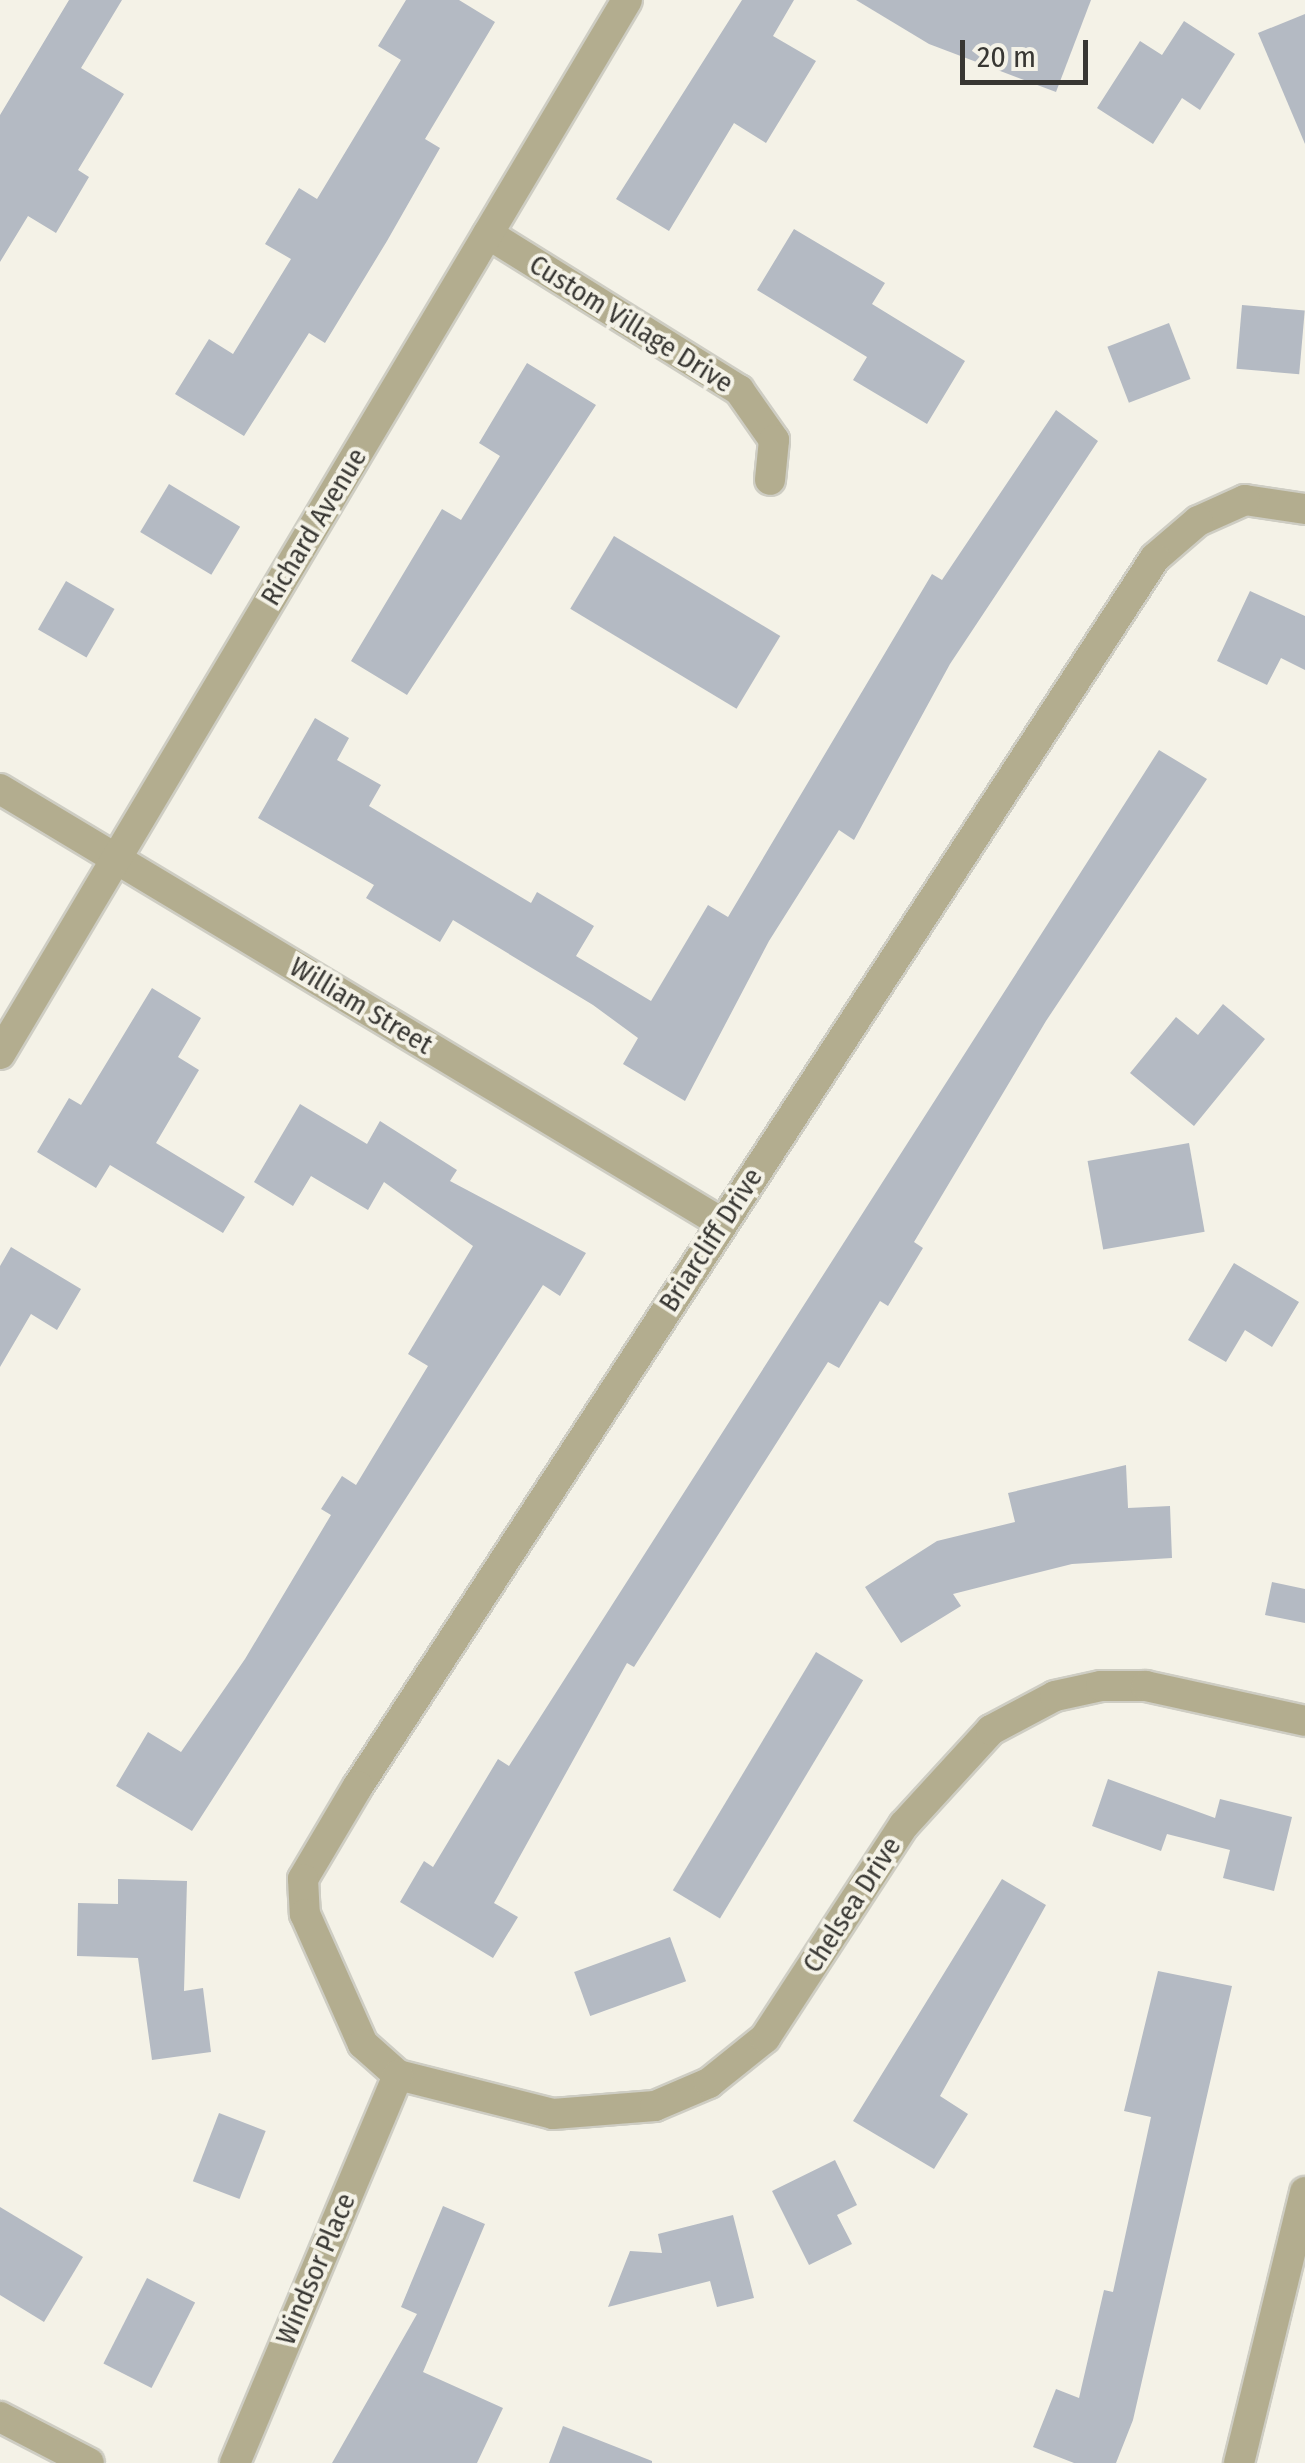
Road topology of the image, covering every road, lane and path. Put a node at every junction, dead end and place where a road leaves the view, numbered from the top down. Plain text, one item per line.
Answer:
1 (627, 0) edge
2 (488, 234) junction
3 (770, 480) dead end
4 (1305, 508) edge
5 (0, 789) edge
6 (117, 858) junction
7 (0, 1054) edge
8 (722, 1223) junction
9 (1305, 1721) edge
10 (398, 2076) junction
11 (1305, 2192) edge
12 (0, 2418) edge
13 (89, 2463) edge
14 (235, 2463) edge
15 (1239, 2463) edge

1 - 2 street, Richard Avenue
2 - 3 street, Custom Village Drive
2 - 6 street, Richard Avenue
4 - 8 street, Briarcliff Drive
5 - 6 street, William Street
6 - 7 street, Richard Avenue
6 - 8 street, William Street
8 - 10 street, Briarcliff Drive
9 - 10 street, Chelsea Drive
10 - 14 street, Windsor Place
11 - 15 street
12 - 13 street

